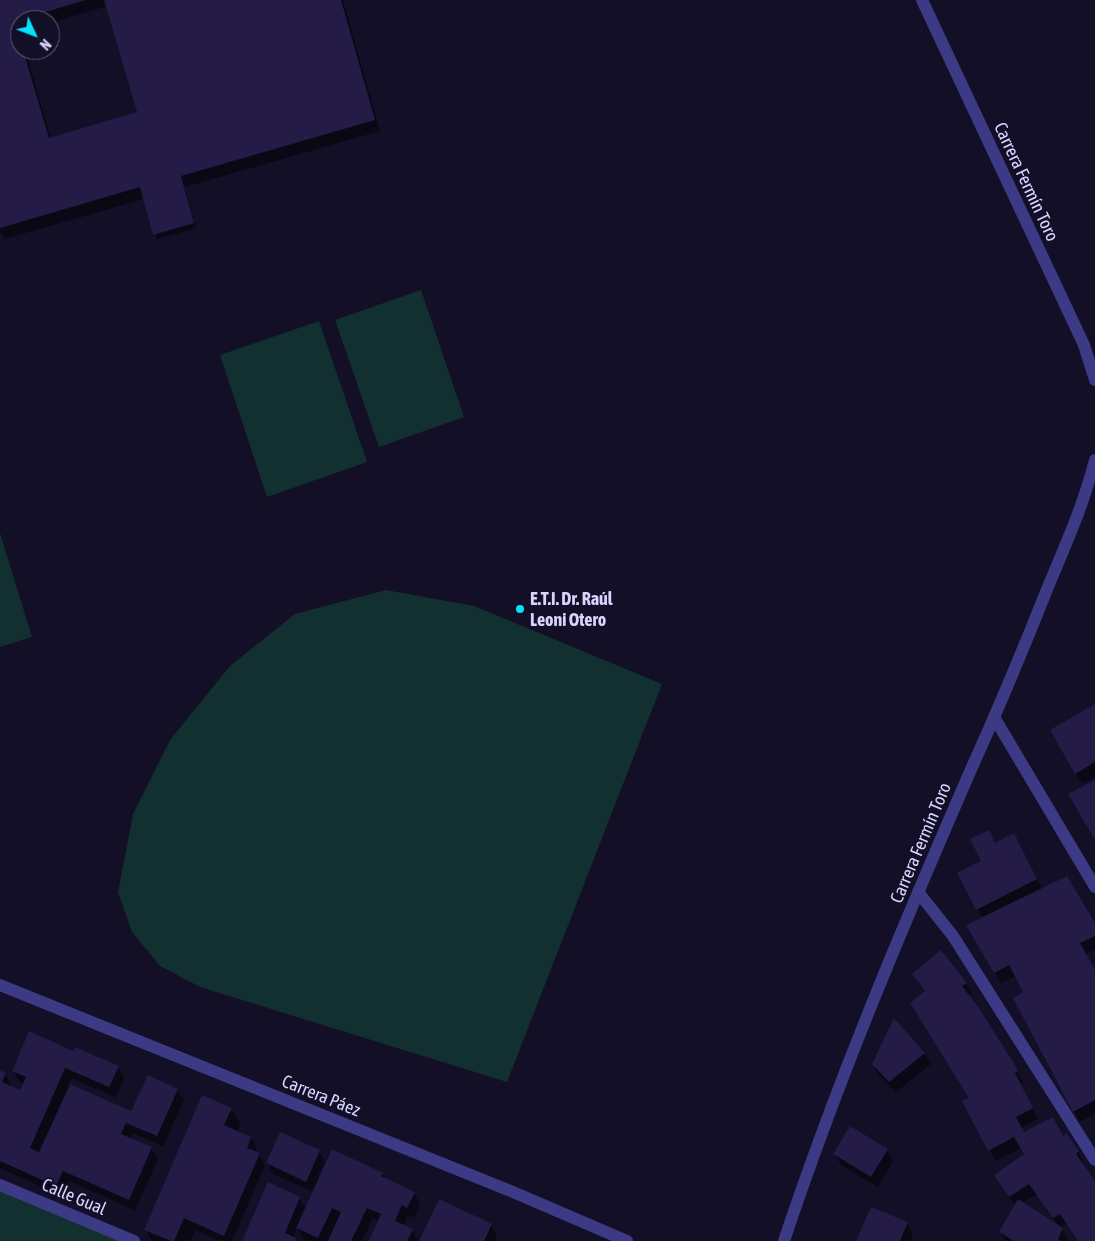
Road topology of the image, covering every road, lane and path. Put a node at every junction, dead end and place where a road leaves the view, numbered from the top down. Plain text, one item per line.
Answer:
1 (922, 0) edge
2 (1095, 380) edge
3 (1095, 460) edge
4 (994, 717) junction
5 (1095, 887) edge
6 (918, 892) junction
7 (0, 985) edge
8 (1095, 1160) edge
9 (0, 1185) edge
10 (134, 1241) edge
11 (627, 1241) edge
12 (784, 1241) edge

1 - 2 street, Carrera Fermín Toro
3 - 4 street, Carrera Fermín Toro
4 - 5 street
4 - 6 street, Carrera Fermín Toro
6 - 8 street
6 - 12 street, Carrera Fermín Toro
7 - 11 street, Carrera Páez
9 - 10 street, Calle Gual

